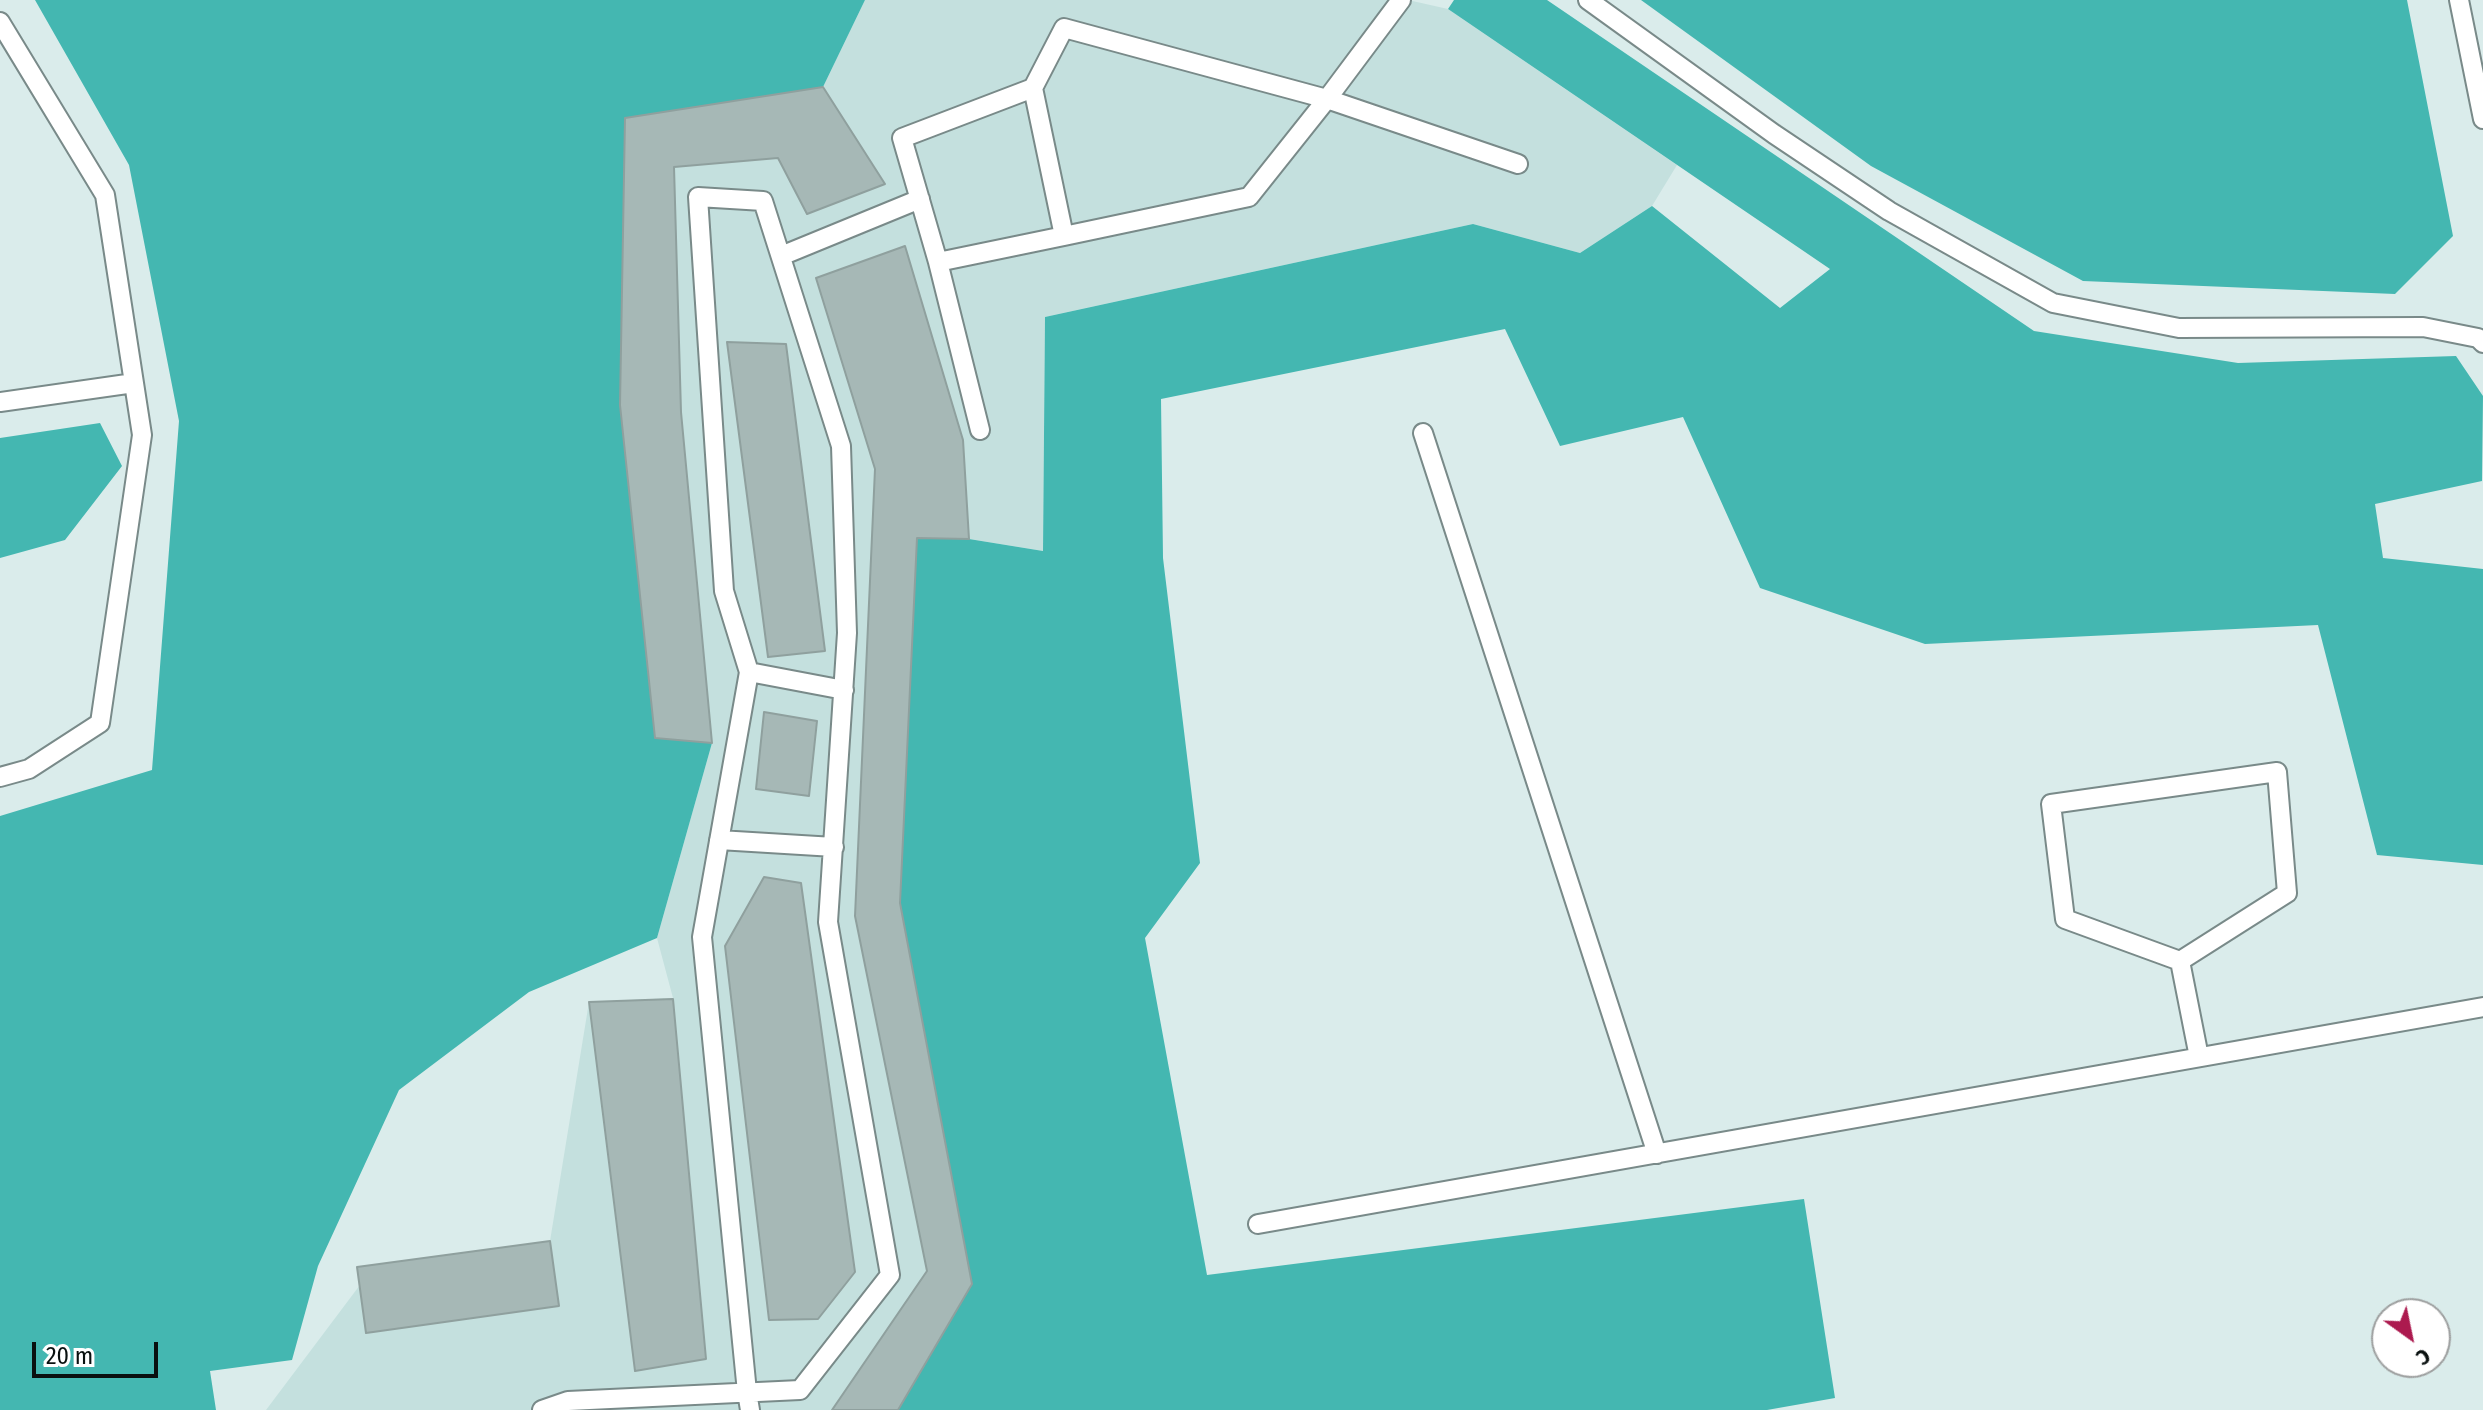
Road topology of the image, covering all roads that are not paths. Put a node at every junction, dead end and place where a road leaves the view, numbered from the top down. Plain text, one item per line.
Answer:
1 (1401, 0) edge
2 (1588, 0) edge
3 (2459, 0) edge
4 (0, 22) edge
5 (1033, 88) junction
6 (1327, 99) junction
7 (2483, 119) edge
8 (1518, 164) dead end
9 (920, 199) junction
10 (1064, 236) junction
11 (781, 256) junction
12 (938, 262) junction
13 (2483, 343) edge
14 (134, 383) junction
15 (0, 402) edge
16 (980, 430) dead end
17 (1423, 433) dead end
18 (749, 672) junction
19 (844, 690) junction
20 (0, 777) edge
21 (719, 840) junction
22 (834, 847) junction
23 (2180, 961) junction
24 (2483, 1007) edge
25 (2199, 1057) junction
26 (1657, 1154) junction
27 (1258, 1224) dead end
28 (748, 1401) edge
29 (542, 1410) edge

1 - 6 lane
2 - 13 lane
3 - 7 lane
4 - 14 lane
5 - 6 lane
5 - 9 lane
5 - 10 lane
6 - 8 lane
6 - 10 lane
9 - 11 lane
9 - 12 lane
10 - 12 lane
11 - 18 lane
11 - 19 lane
12 - 16 lane
14 - 15 lane
14 - 20 lane
17 - 26 lane
18 - 19 lane
18 - 21 lane
19 - 22 lane
21 - 22 lane
21 - 28 lane
22 - 28 lane
23 - 23 lane
23 - 25 lane
24 - 25 lane
25 - 26 lane
26 - 27 lane
28 - 29 lane

